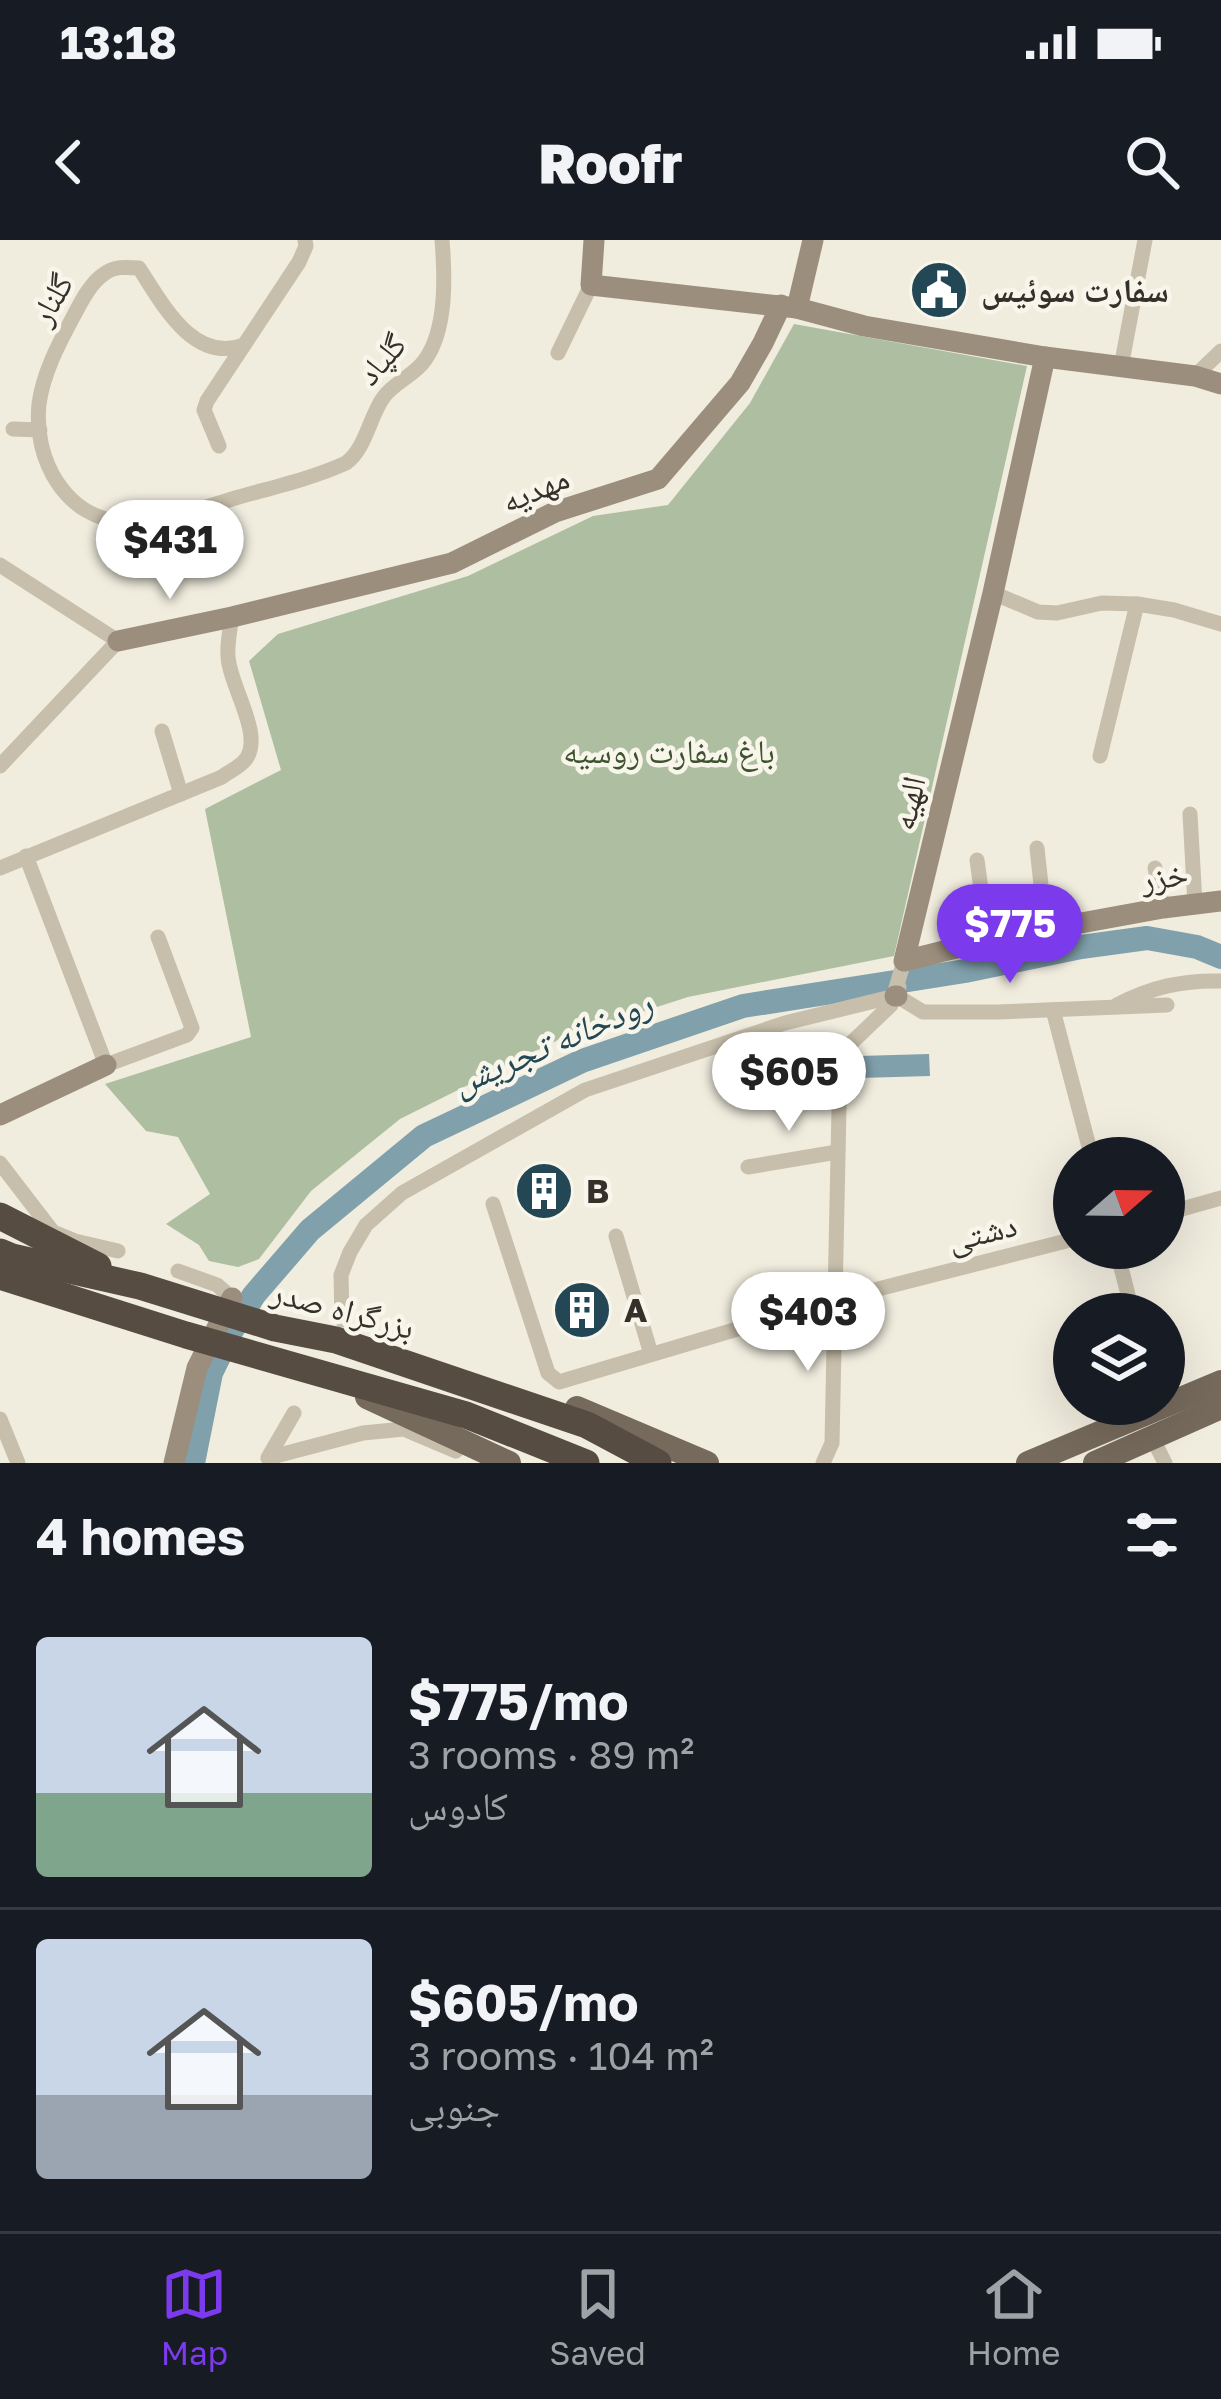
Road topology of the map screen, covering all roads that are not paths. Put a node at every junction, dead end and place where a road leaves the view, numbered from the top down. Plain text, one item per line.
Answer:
1 (305, 240) edge
2 (442, 240) edge
3 (594, 240) edge
4 (813, 240) edge
5 (1145, 240) edge
6 (591, 285) junction
7 (789, 307) junction
8 (244, 345) junction
9 (1221, 351) edge
10 (558, 353) dead end
11 (1046, 357) junction
12 (1121, 367) junction
13 (1195, 376) junction
14 (1221, 384) edge
15 (13, 429) dead end
16 (40, 430) junction
17 (219, 446) dead end
18 (93, 516) joint
19 (0, 565) edge
20 (993, 593) junction
21 (1137, 604) junction
22 (232, 617) junction
23 (1221, 624) edge
24 (118, 641) junction
25 (162, 731) dead end
26 (1100, 756) dead end
27 (0, 766) edge
28 (181, 794) junction
29 (1190, 814) dead end
30 (1037, 848) dead end
31 (26, 856) junction
32 (977, 860) dead end
33 (0, 868) edge
34 (1155, 868) dead end
35 (1221, 901) edge
36 (1195, 904) junction
37 (1163, 908) junction
38 (1046, 931) junction
39 (158, 937) dead end
40 (988, 940) junction
41 (905, 961) junction
42 (1221, 981) edge
43 (896, 996) junction
44 (1167, 1005) dead end
45 (1114, 1007) junction
46 (1053, 1010) junction
47 (923, 1012) junction
48 (877, 1019) junction
49 (106, 1065) junction
50 (0, 1115) edge
51 (1086, 1137) edge
52 (837, 1152) junction
53 (0, 1163) edge
54 (748, 1167) dead end
55 (1221, 1198) edge
56 (493, 1204) dead end
57 (1185, 1208) edge
58 (0, 1216) edge
59 (0, 1235) edge
60 (616, 1236) dead end
61 (1053, 1244) edge
62 (118, 1250) dead end
63 (0, 1252) edge
64 (178, 1271) dead end
65 (0, 1276) edge
66 (140, 1286) junction
67 (0, 1294) edge
68 (836, 1300) junction
69 (220, 1304) junction
70 (342, 1320) dead end
71 (374, 1352) junction
72 (651, 1354) junction
73 (1221, 1382) edge
74 (1185, 1396) edge
75 (367, 1397) junction
76 (1221, 1407) edge
77 (293, 1413) dead end
78 (0, 1419) edge
79 (1116, 1425) edge
80 (1153, 1439) junction
81 (469, 1456) dead end
82 (266, 1460) edge
83 (18, 1463) edge
84 (174, 1463) edge
85 (508, 1463) edge
86 (570, 1463) edge
87 (586, 1463) edge
88 (647, 1463) edge
89 (658, 1463) edge
90 (707, 1463) edge
91 (823, 1463) edge
92 (1028, 1463) edge
93 (1095, 1463) edge
94 (1166, 1463) edge

1 - 8 street
2 - 18 street, گلپاد
3 - 6 street
4 - 7 street, مهدیه
5 - 12 street
6 - 7 street
6 - 10 street
7 - 11 street
7 - 22 street, مهدیه
8 - 16 street, گلنار
8 - 17 street
9 - 13 street
11 - 12 street
11 - 20 street, الهیه
12 - 13 street
13 - 14 street
15 - 16 street
16 - 18 street, گلنار
19 - 24 street
20 - 21 street
20 - 41 street, الهیه
21 - 23 street
21 - 26 street
22 - 24 street, مهدیه
22 - 28 street
24 - 27 street
25 - 28 street
28 - 31 street
29 - 36 street
30 - 38 street
31 - 33 street
31 - 49 street
32 - 40 street
34 - 37 street
35 - 36 street, خزر
36 - 37 street, خزر
37 - 38 street, خزر
38 - 40 street, خزر
39 - 49 street
40 - 41 street, خزر
41 - 43 street, الهیه
42 - 45 street
43 - 47 street
43 - 48 street, الهیه
43 - 70 street
44 - 45 street
45 - 46 street
46 - 47 street
46 - 51 street
47 - 48 street
48 - 52 street, الهیه
49 - 50 street
52 - 54 street
52 - 68 street, الهیه
53 - 62 street
55 - 57 street
56 - 72 street, دشتی
58 - 66 highway
59 - 88 highway
60 - 72 street
61 - 68 street, دشتی
63 - 66 highway, بزرگراه صدر
64 - 69 street
65 - 87 highway
66 - 69 highway, بزرگراه صدر
67 - 75 highway
68 - 72 street, دشتی
68 - 91 street, الهیه
69 - 71 highway, بزرگراه صدر
69 - 84 street
71 - 89 highway, بزرگراه صدر
71 - 90 main road
73 - 74 main road
75 - 85 main road
75 - 86 highway
76 - 80 main road
77 - 82 street
78 - 83 street
79 - 92 main road
80 - 93 main road
80 - 94 street
81 - 82 street

